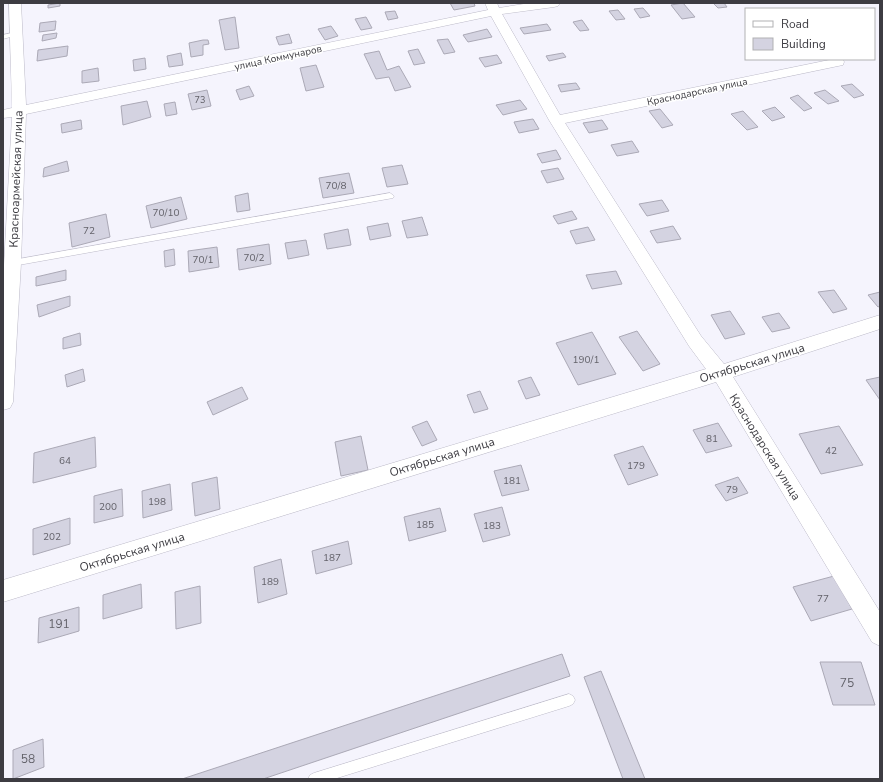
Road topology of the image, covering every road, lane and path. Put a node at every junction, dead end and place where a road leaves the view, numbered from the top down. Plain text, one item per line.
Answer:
1 (15, 3) edge
2 (554, 3) edge
3 (493, 8) edge
4 (9, 35) edge
5 (838, 62) dead end
6 (19, 111) junction
7 (3, 114) edge
8 (556, 120) junction
9 (390, 196) dead end
10 (13, 263) junction
11 (880, 322) edge
12 (5, 351) edge
13 (720, 373) junction
14 (3, 402) edge
15 (3, 591) edge
16 (880, 634) edge
17 (569, 700) dead end
18 (331, 776) edge
19 (314, 779) edge

1 - 4 street, Красноармейская улица
2 - 3 street, улица Коммунаров
3 - 6 street, улица Коммунаров
3 - 8 street, Краснодарская улица
4 - 6 street, Красноармейская улица
5 - 8 street, Краснодарская улица
6 - 7 street, улица Коммунаров
6 - 10 street, Красноармейская улица
8 - 13 street, Краснодарская улица
9 - 10 lane
10 - 12 street, Красноармейская улица
11 - 13 street, Октябрьская улица
12 - 14 street, Красноармейская улица
13 - 15 street, Октябрьская улица
13 - 16 street, Краснодарская улица
17 - 18 lane
18 - 19 lane

